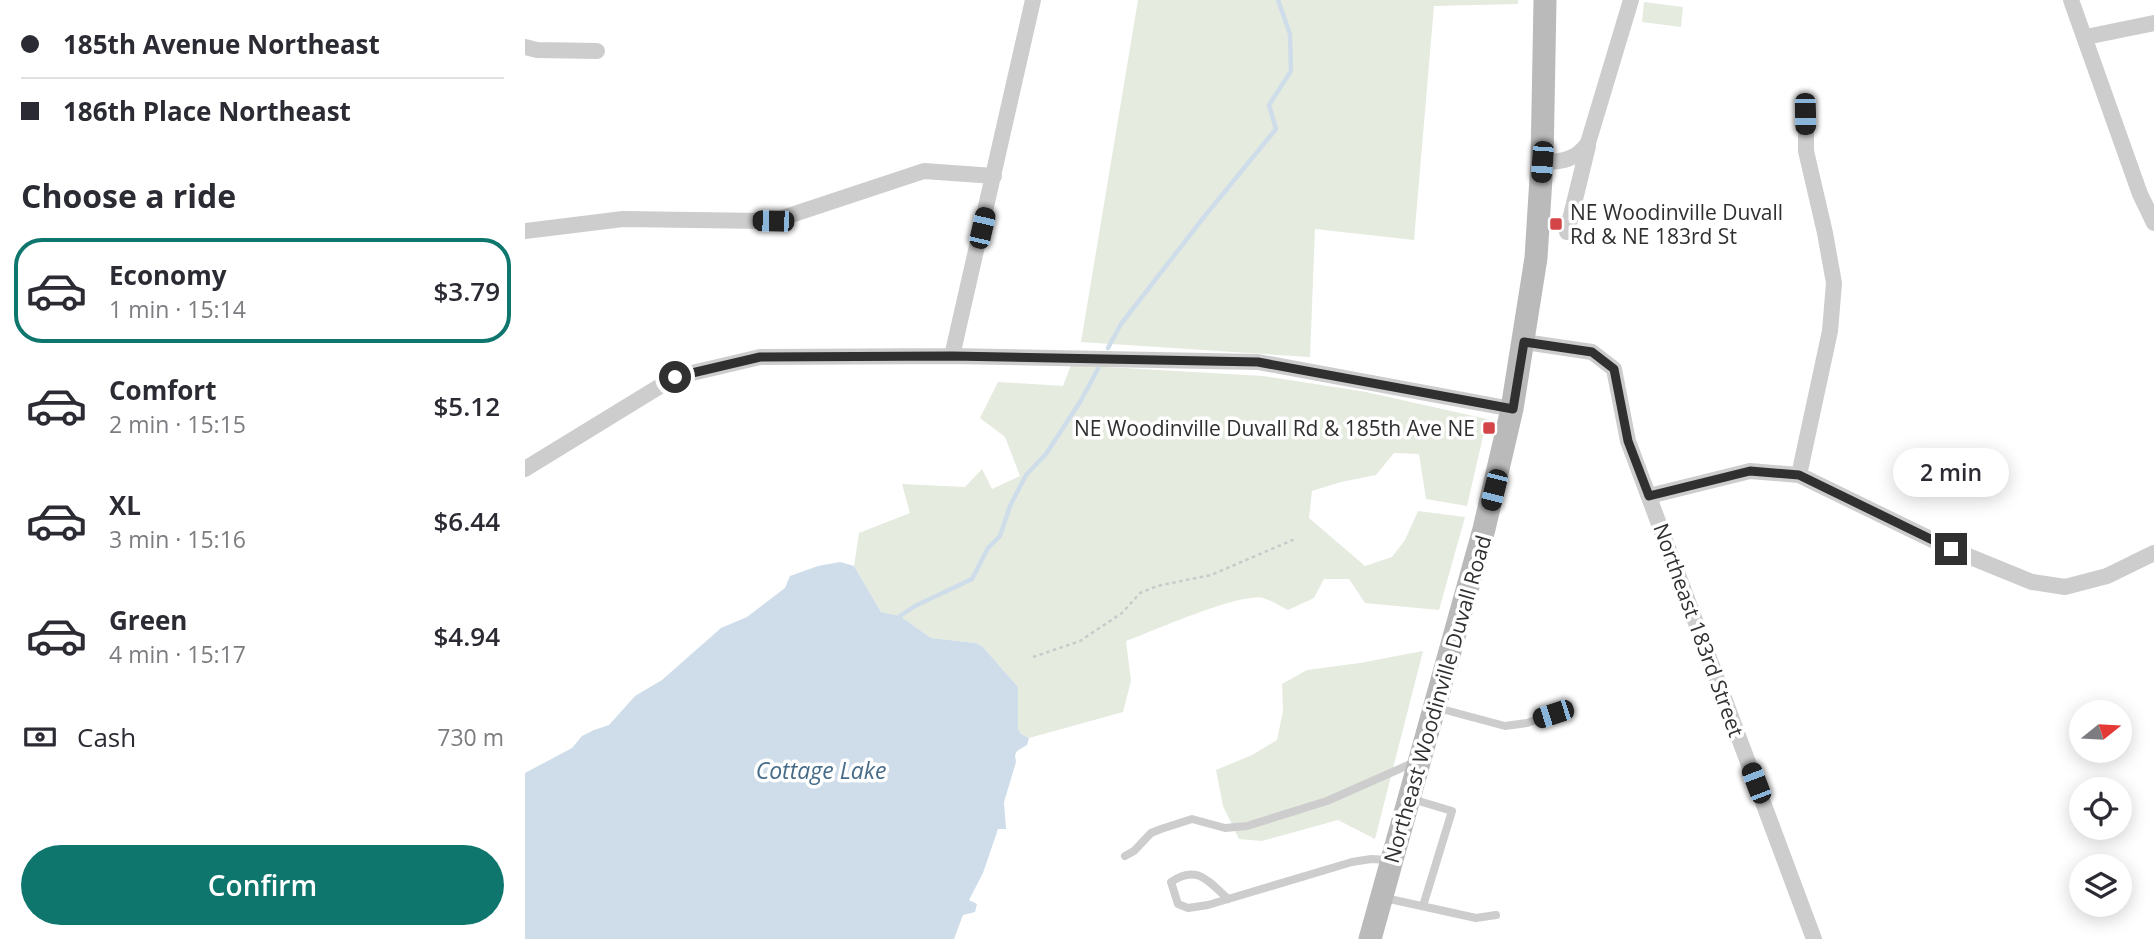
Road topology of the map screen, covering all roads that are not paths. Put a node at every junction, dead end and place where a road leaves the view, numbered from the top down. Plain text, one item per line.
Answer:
1 (1033, 0) edge
2 (1545, 0) edge
3 (1631, 0) edge
4 (2071, 0) edge
5 (2154, 23) edge
6 (2086, 37) junction
7 (525, 47) edge
8 (597, 51) dead end
9 (1805, 114) dead end
10 (1588, 143) junction
11 (1542, 162) junction
12 (994, 176) junction
13 (2154, 223) edge
14 (525, 231) edge
15 (1567, 232) dead end
16 (1524, 342) junction
17 (952, 356) junction
18 (1513, 409) junction
19 (525, 468) edge
20 (1799, 475) junction
21 (1649, 496) junction
22 (2154, 553) edge
23 (1435, 707) junction
24 (1553, 714) dead end
25 (1421, 759) junction
26 (1410, 798) junction
27 (1125, 856) dead end
28 (1392, 860) junction
29 (1382, 897) junction
30 (1228, 899) junction
31 (1423, 906) junction
32 (1496, 915) dead end
33 (1370, 939) edge
34 (1814, 939) edge

1 - 12 street
2 - 11 main road, Northeast Woodinville Duvall Road
3 - 10 street
4 - 6 street
5 - 6 street
6 - 13 street
7 - 8 street
9 - 20 street
10 - 11 street
10 - 15 street
11 - 16 main road, Northeast Woodinville Duvall Road
12 - 14 street
12 - 17 street
16 - 18 main road, Northeast Woodinville Duvall Road
16 - 21 street, Northeast 183rd Street
17 - 18 street
17 - 19 street
18 - 23 main road, Northeast Woodinville Duvall Road
20 - 21 street
20 - 22 street
21 - 34 street, Northeast 183rd Street
23 - 24 lane
23 - 25 main road, Northeast Woodinville Duvall Road
25 - 26 main road, Northeast Woodinville Duvall Road
25 - 27 lane
26 - 28 main road, Northeast Woodinville Duvall Road
26 - 31 lane
28 - 29 main road, Northeast Woodinville Duvall Road
28 - 30 lane
29 - 31 lane
29 - 33 main road, Northeast Woodinville Duvall Road
30 - 30 lane
31 - 32 lane

